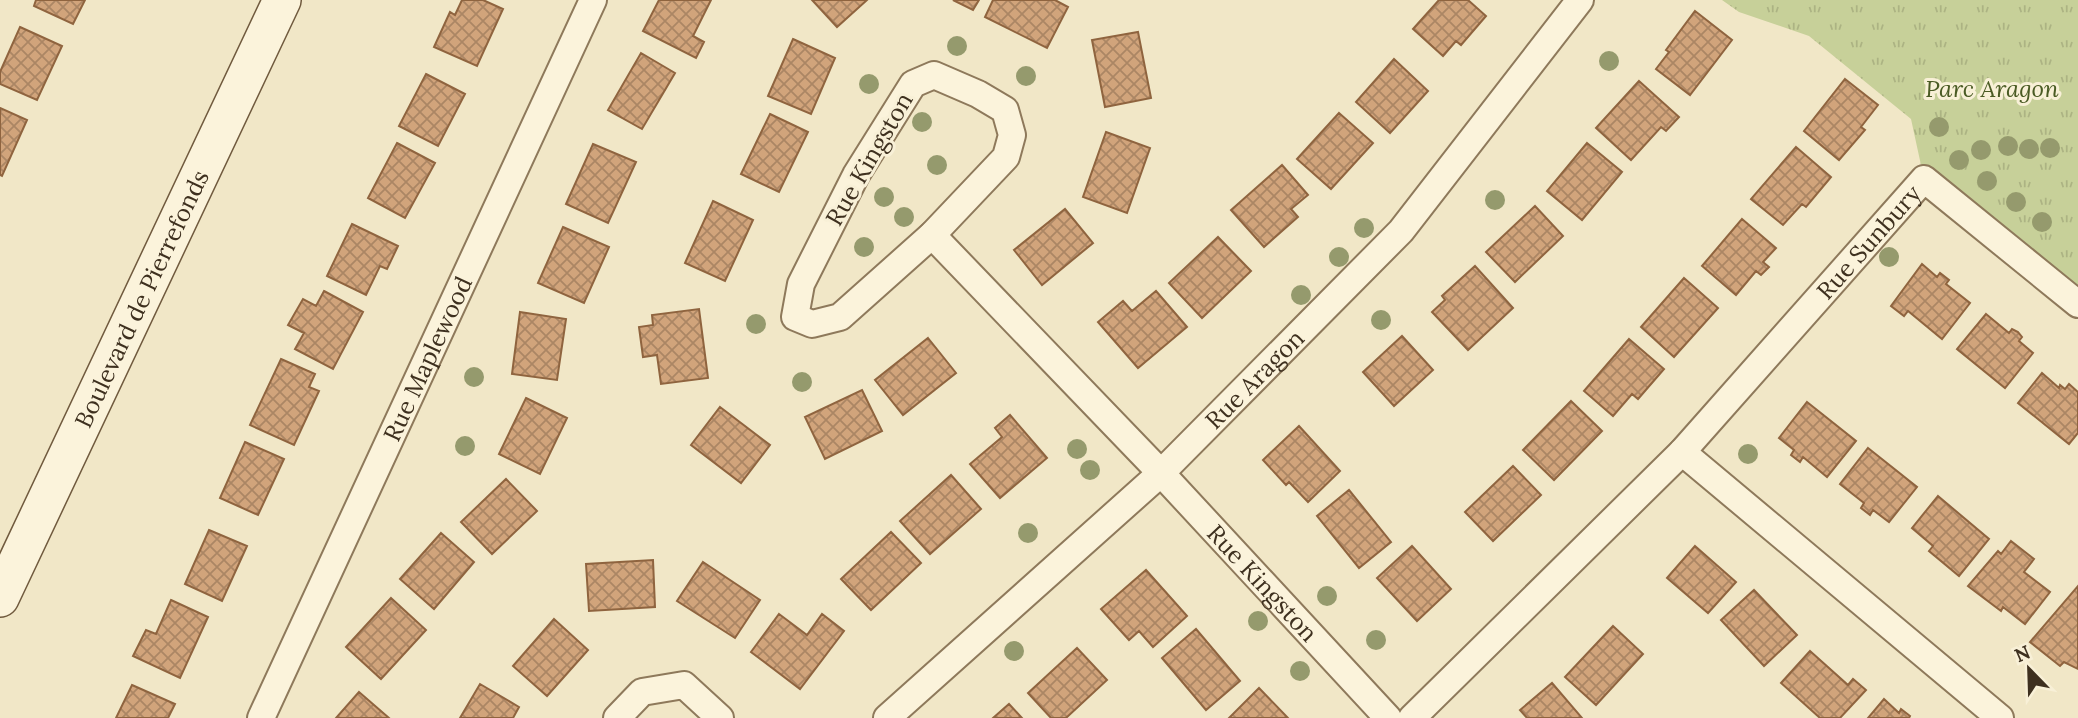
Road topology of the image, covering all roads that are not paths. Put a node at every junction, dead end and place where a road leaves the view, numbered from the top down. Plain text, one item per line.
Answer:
1 (282, 0) edge
2 (593, 0) edge
3 (1580, 0) edge
4 (932, 235) junction
5 (2078, 304) edge
6 (1682, 453) junction
7 (1161, 473) junction
8 (0, 598) edge
9 (261, 718) edge
10 (617, 718) edge
11 (720, 718) edge
12 (887, 718) edge
13 (1388, 718) edge
14 (1412, 718) edge
15 (2000, 718) edge

1 - 8 main road, Boulevard de Pierrefonds
2 - 9 street, Rue Maplewood
3 - 7 street, Rue Aragon
4 - 4 street, Rue Kingston
4 - 7 street, Rue Kingston
5 - 6 street, Rue Sunbury
6 - 14 street, Rue Sunbury
6 - 15 street
7 - 12 street, Rue Aragon
7 - 13 street, Rue Kingston
10 - 11 street

